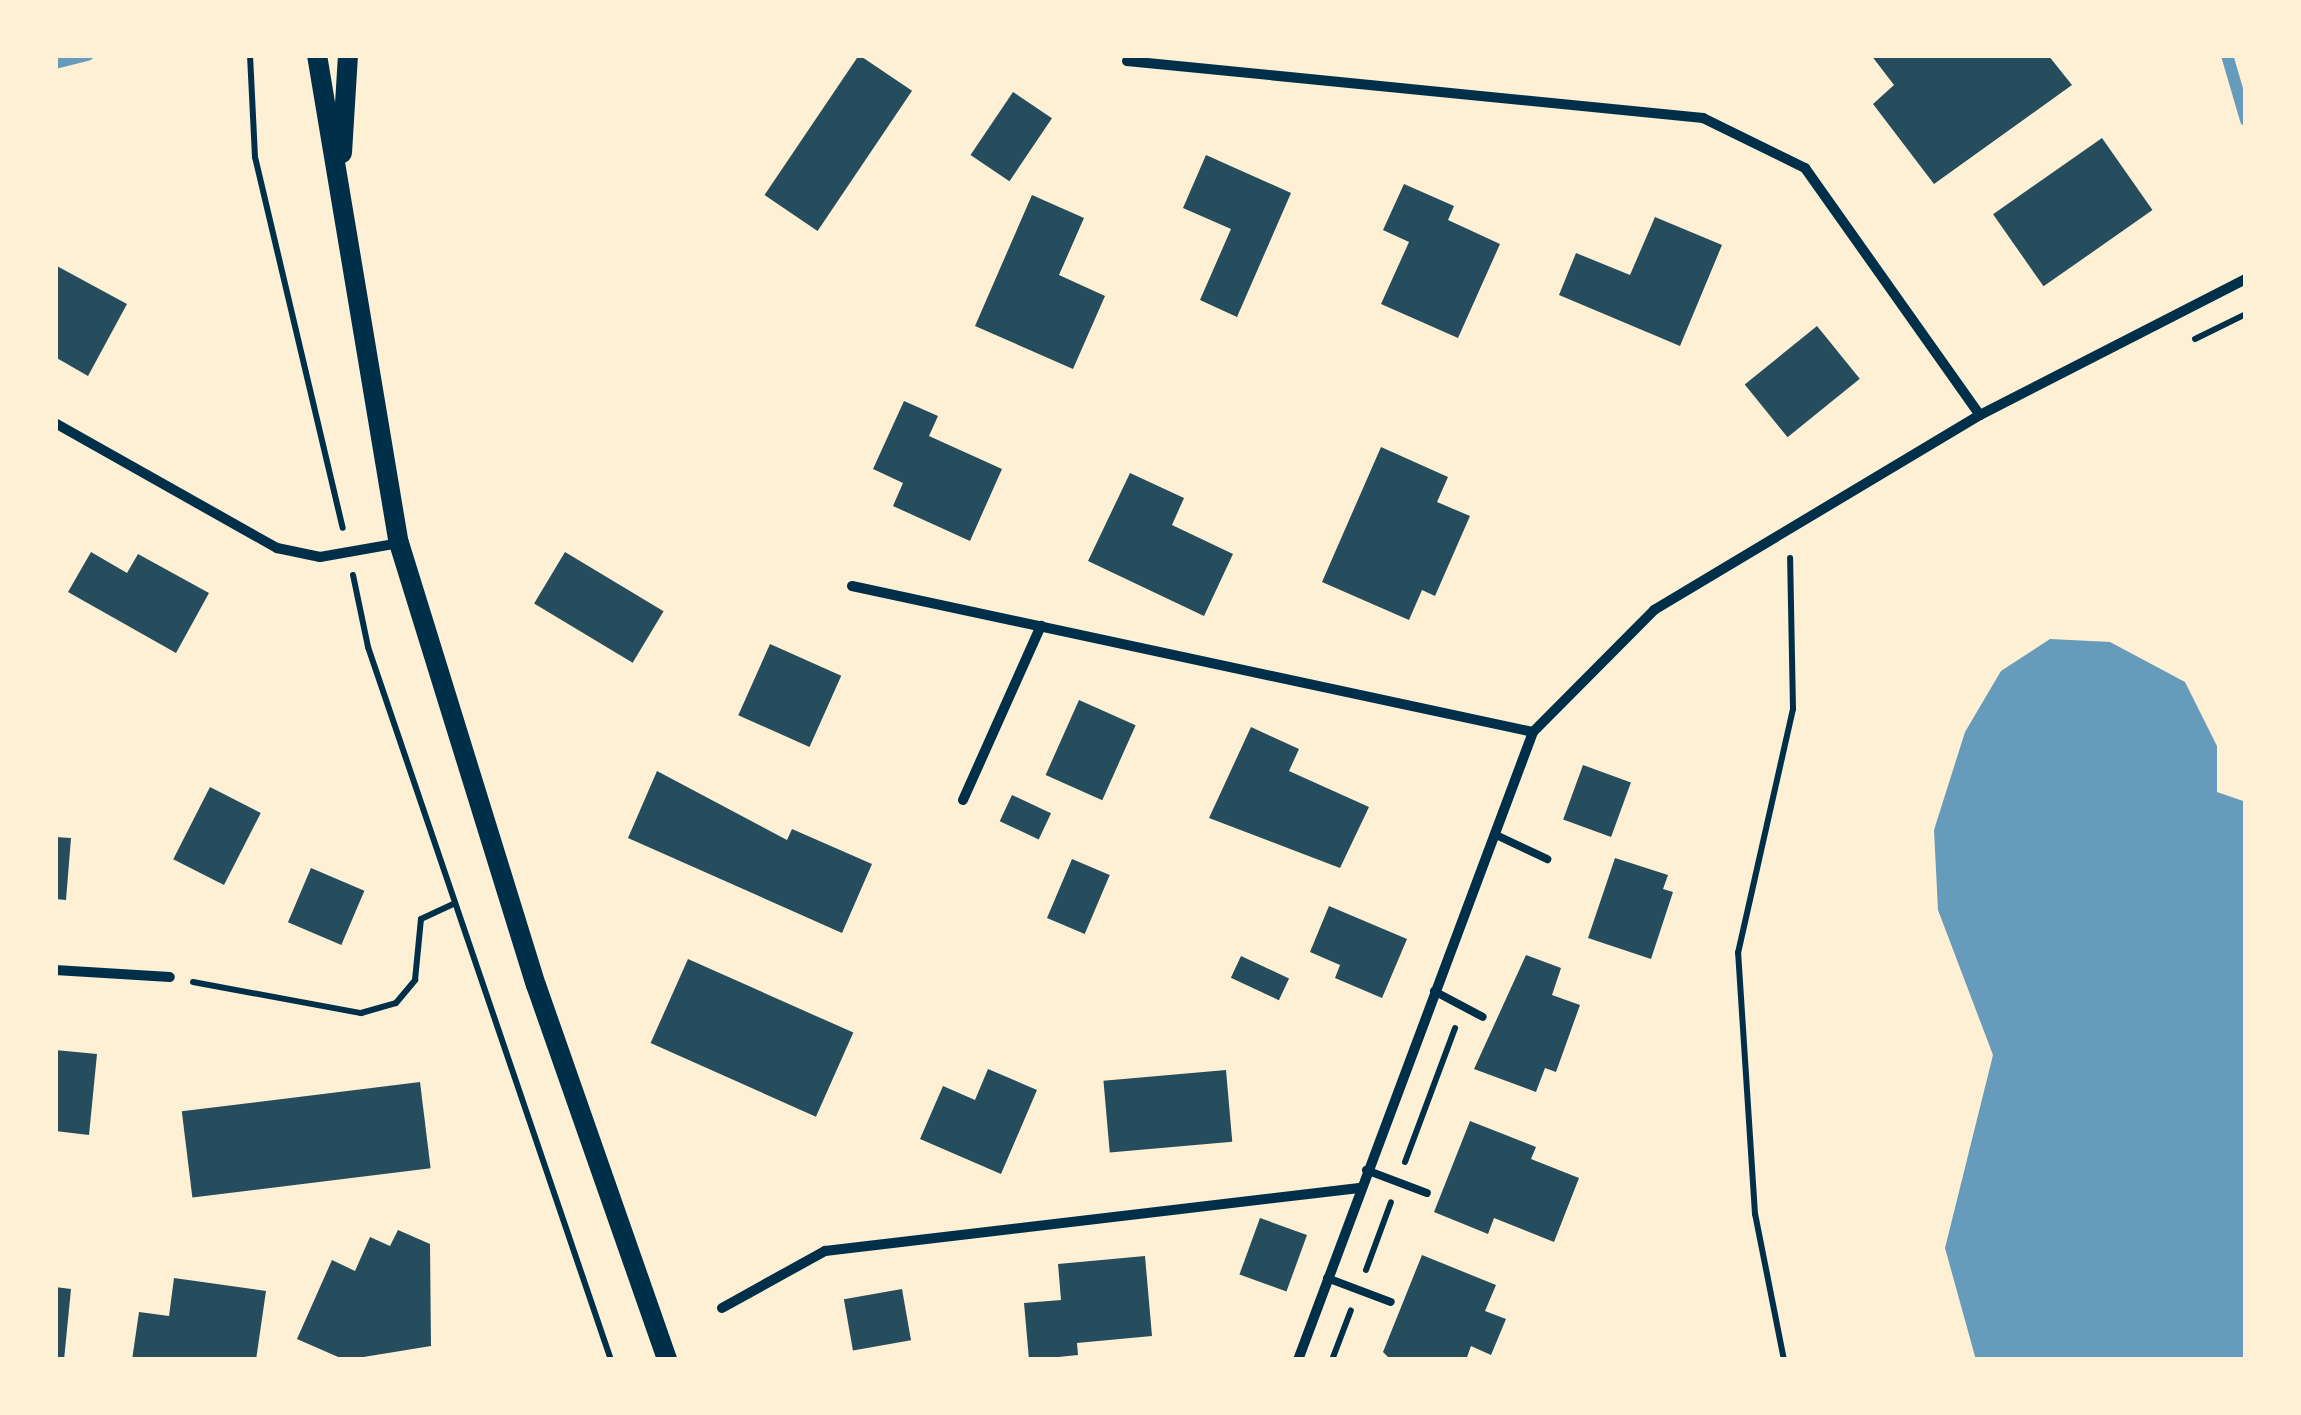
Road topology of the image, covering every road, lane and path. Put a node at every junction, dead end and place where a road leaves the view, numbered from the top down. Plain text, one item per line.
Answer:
1 (250, 55) edge
2 (317, 55) edge
3 (348, 55) edge
4 (1127, 61) dead end
5 (340, 190) junction
6 (2246, 279) edge
7 (2246, 314) edge
8 (2177, 348) dead end
9 (1980, 415) junction
10 (55, 423) edge
11 (399, 542) junction
12 (1806, 548) dead end
13 (349, 554) junction
14 (1790, 558) junction
15 (1773, 569) dead end
16 (852, 586) dead end
17 (1041, 626) junction
18 (1533, 732) junction
19 (962, 800) dead end
20 (1494, 834) junction
21 (1547, 859) dead end
22 (453, 904) junction
23 (55, 970) edge
24 (170, 977) joint
25 (1434, 990) junction
26 (1463, 1006) junction
27 (1483, 1017) dead end
28 (1366, 1170) junction
29 (1398, 1182) junction
30 (1358, 1188) junction
31 (1427, 1193) dead end
32 (1327, 1278) junction
33 (1358, 1290) junction
34 (1392, 1302) dead end
35 (722, 1308) dead end
36 (612, 1360) edge
37 (668, 1360) edge
38 (1298, 1360) edge
39 (1332, 1360) edge
40 (1784, 1360) edge

1 - 13 path
2 - 5 main road
3 - 5 main road
4 - 9 street
5 - 11 main road
6 - 9 street
7 - 8 path
9 - 18 street
10 - 13 street
11 - 13 street
11 - 37 main road
12 - 14 path
13 - 22 path
14 - 15 path
14 - 40 path
16 - 17 street
17 - 18 street
17 - 19 street
18 - 20 street
20 - 21 lane
20 - 25 street
22 - 24 path
22 - 36 path
23 - 24 street
25 - 26 lane
25 - 28 street
26 - 27 lane
26 - 29 path
28 - 29 lane
28 - 30 street
29 - 31 lane
29 - 33 path
30 - 32 street
30 - 35 street
32 - 33 lane
32 - 38 street
33 - 34 lane
33 - 39 path

